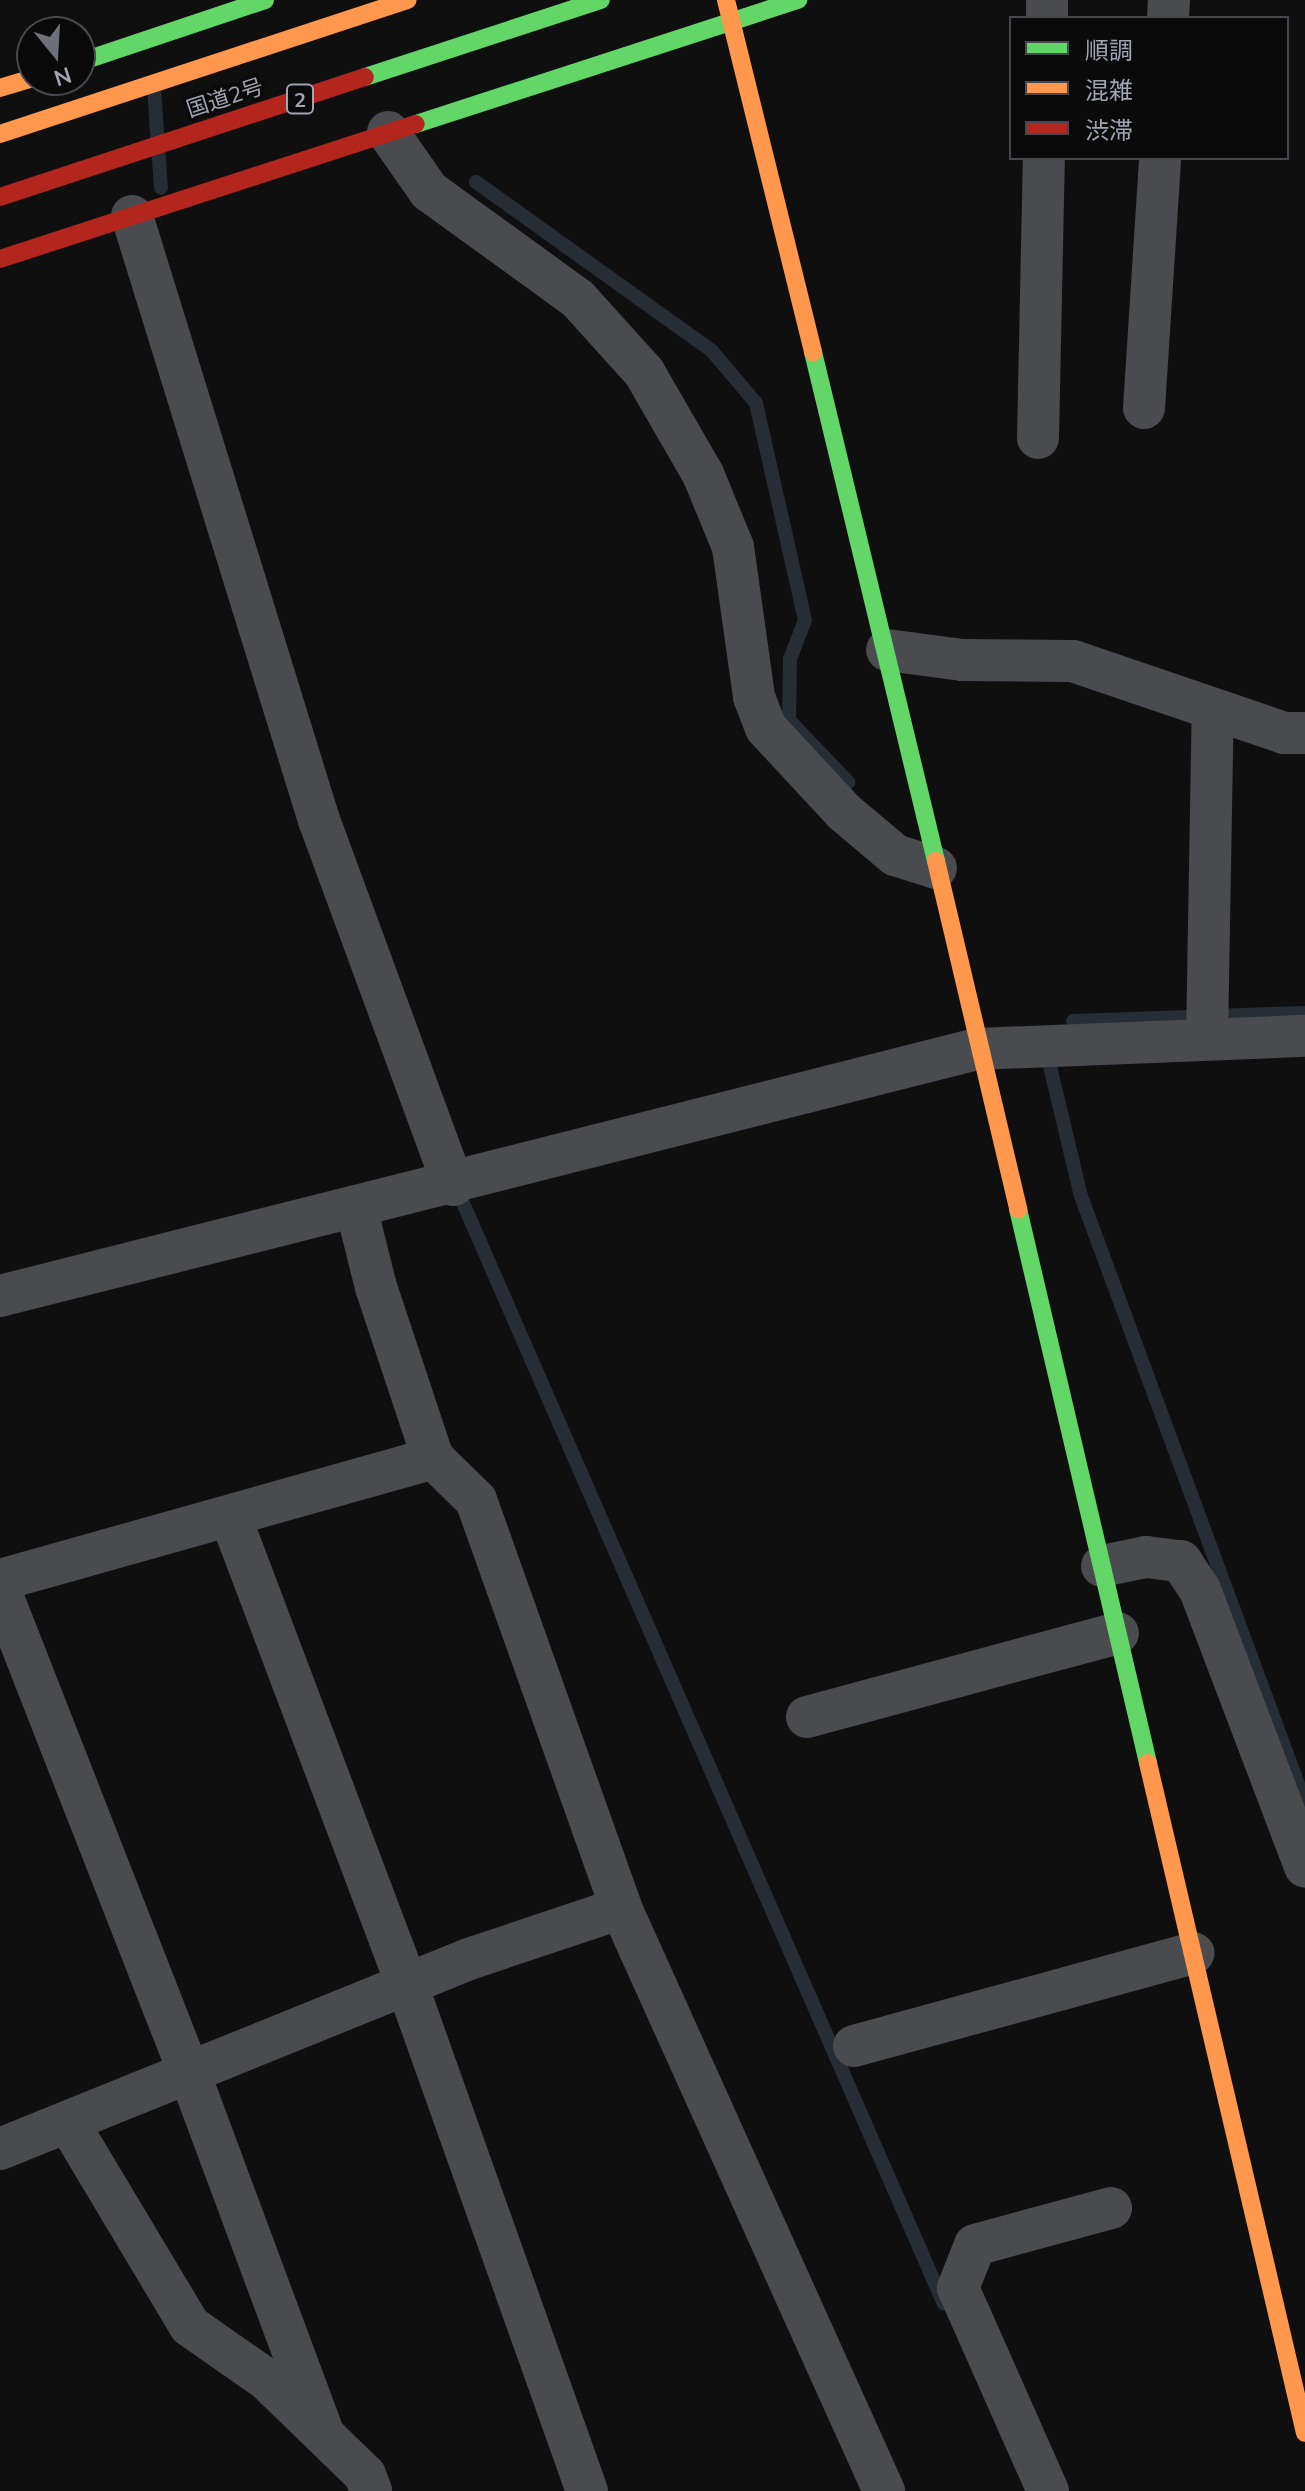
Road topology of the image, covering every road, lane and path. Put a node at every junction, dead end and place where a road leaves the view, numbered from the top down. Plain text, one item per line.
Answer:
1 (265, 0) edge
2 (408, 0) edge
3 (601, 0) edge
4 (726, 0) edge
5 (798, 0) edge
6 (732, 22) junction
7 (96, 57) edge
8 (388, 132) junction
9 (0, 134) edge
10 (1044, 160) edge
11 (1160, 160) edge
12 (0, 197) edge
13 (132, 216) junction
14 (0, 259) edge
15 (1144, 408) dead end
16 (1038, 438) dead end
17 (887, 650) junction
18 (1213, 710) junction
19 (1305, 733) edge
20 (936, 868) junction
21 (1207, 1023) junction
22 (1305, 1036) edge
23 (977, 1049) junction
24 (453, 1185) junction
25 (356, 1207) junction
26 (0, 1296) edge
27 (433, 1458) junction
28 (230, 1516) junction
29 (1102, 1566) junction
30 (0, 1580) edge
31 (0, 1590) edge
32 (1118, 1633) junction
33 (807, 1717) dead end
34 (1305, 1867) edge
35 (621, 1908) junction
36 (1193, 1953) junction
37 (407, 1985) junction
38 (854, 2046) dead end
39 (190, 2075) junction
40 (69, 2124) junction
41 (0, 2149) edge
42 (1111, 2208) dead end
43 (1305, 2433) edge
44 (324, 2435) junction
45 (371, 2491) edge
46 (587, 2491) edge
47 (884, 2491) edge
48 (1048, 2491) edge

1 - 7 main road
2 - 9 main road, 国道2号
3 - 12 main road, 国道2号 / 2
4 - 6 main road
5 - 6 main road
6 - 8 main road
6 - 17 main road
8 - 13 main road
8 - 20 street
10 - 16 street
11 - 15 street
13 - 14 main road
13 - 24 street
17 - 18 street
17 - 20 main road
18 - 19 street
18 - 21 street
20 - 23 main road
21 - 22 street
21 - 23 street
23 - 24 street
23 - 29 main road
24 - 25 street
25 - 26 street
25 - 27 street
27 - 28 street
27 - 35 street
28 - 30 street
28 - 37 street
29 - 32 main road
29 - 34 street
31 - 39 street
32 - 33 street
32 - 36 main road
35 - 37 street
35 - 47 street
36 - 38 street
36 - 43 main road
37 - 39 street
37 - 46 street
39 - 40 street
39 - 44 street
40 - 41 street
40 - 44 street
42 - 48 street
44 - 45 street

